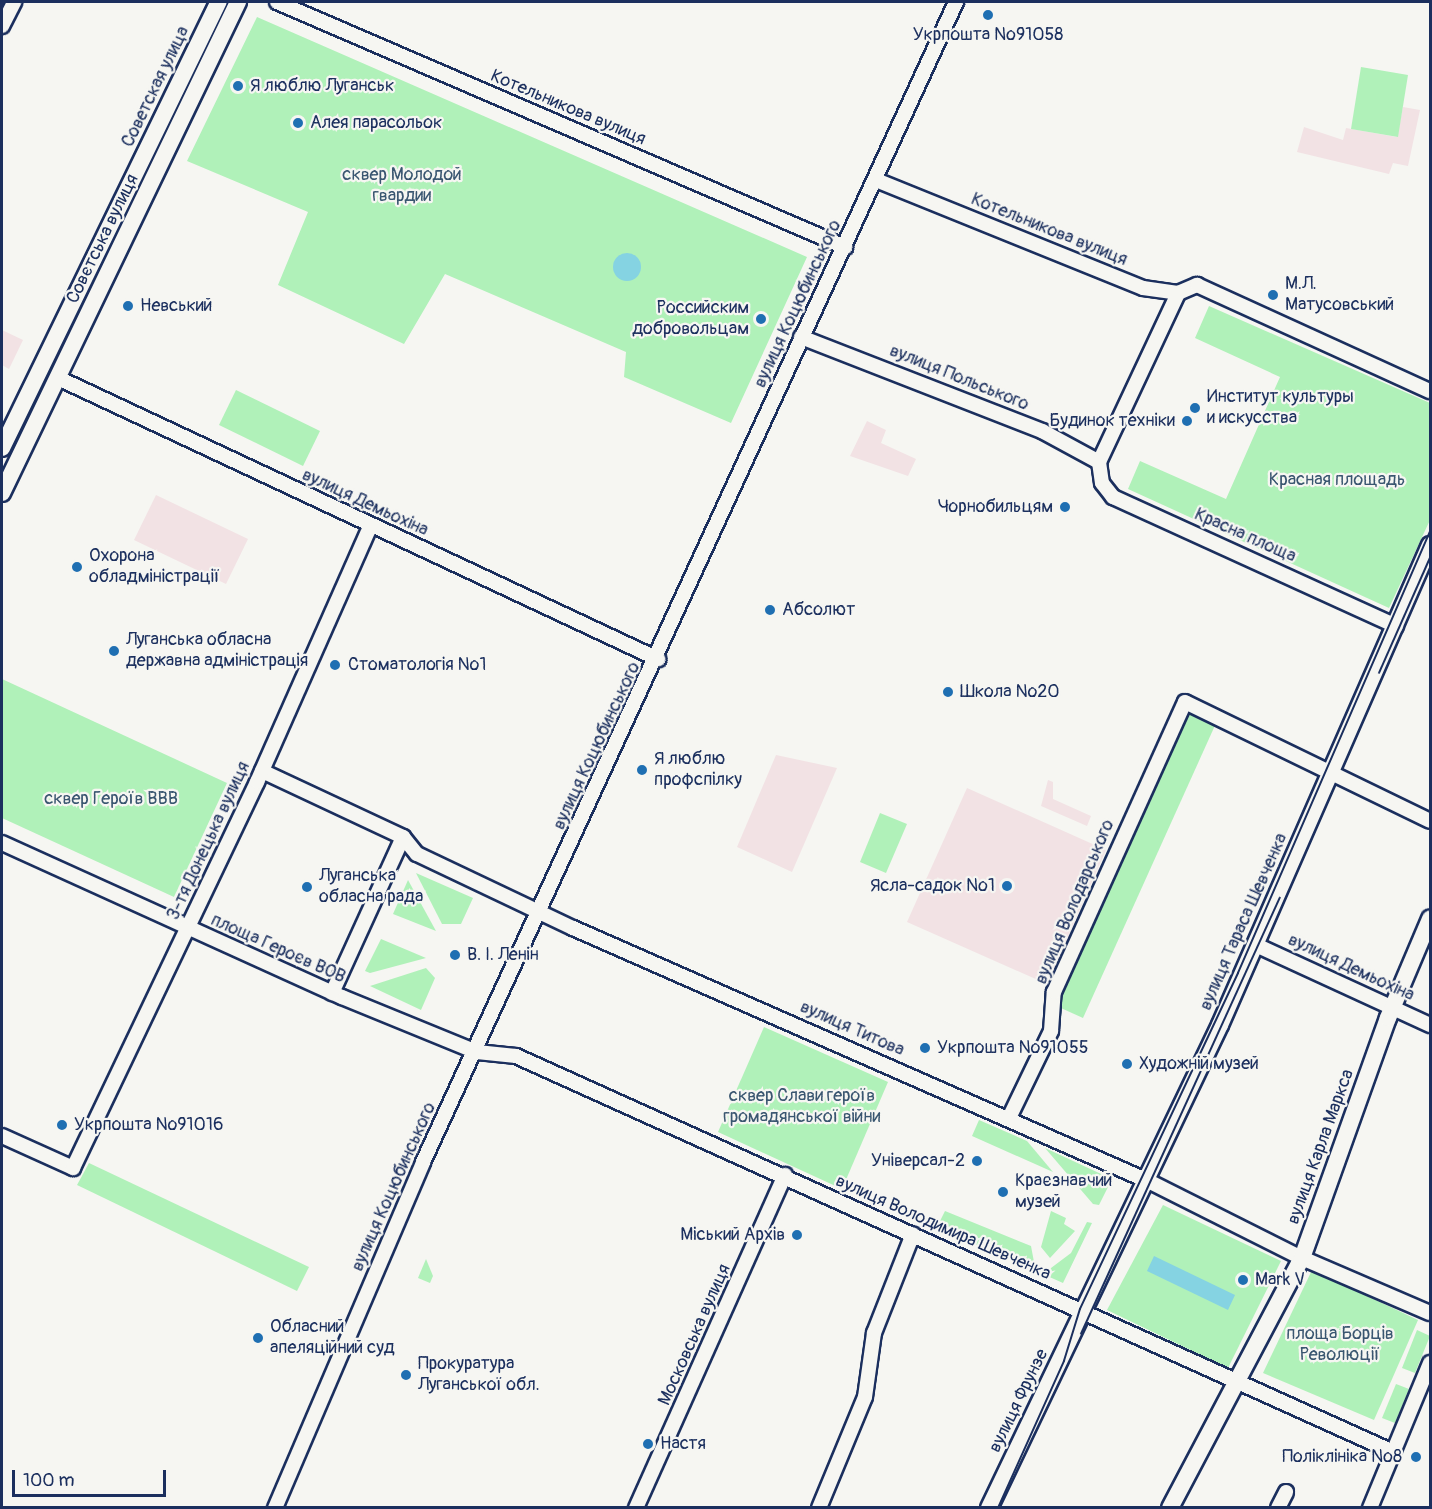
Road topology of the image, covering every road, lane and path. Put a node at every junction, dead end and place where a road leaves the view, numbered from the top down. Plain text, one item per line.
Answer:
1 (14, 2) edge
2 (219, 2) edge
3 (238, 2) edge
4 (278, 2) edge
5 (951, 3) edge
6 (2, 26) edge
7 (876, 180) junction
8 (845, 247) junction
9 (1178, 293) junction
10 (801, 338) junction
11 (58, 378) junction
12 (1431, 391) edge
13 (2, 448) edge
14 (1099, 462) junction
15 (2, 493) edge
16 (371, 525) junction
17 (1431, 545) edge
18 (1396, 626) junction
19 (658, 659) junction
20 (262, 771) junction
21 (1329, 772) junction
22 (1431, 821) edge
23 (403, 837) junction
24 (2, 843) edge
25 (541, 912) junction
26 (1431, 919) edge
27 (188, 927) junction
28 (1256, 945) junction
29 (332, 993) junction
30 (1392, 1007) junction
31 (1431, 1026) edge
32 (477, 1052) junction
33 (1009, 1118) junction
34 (2, 1136) edge
35 (785, 1175) junction
36 (1148, 1180) junction
37 (913, 1234) junction
38 (1302, 1258) junction
39 (1084, 1311) junction
40 (1431, 1313) edge
41 (1431, 1363) edge
42 (1234, 1382) junction
43 (1390, 1451) junction
44 (1286, 1492) dead end
45 (275, 1508) edge
46 (636, 1508) edge
47 (819, 1508) edge
48 (989, 1508) edge
49 (1170, 1508) edge
50 (1278, 1508) edge
51 (1370, 1508) edge

1 - 6 street
2 - 13 main road, Советская улица
3 - 11 main road, Совєтська вулиця
4 - 8 street, Котельникова вулиця
5 - 7 street, вулиця Коцюбинського
7 - 8 street, вулиця Коцюбинського
7 - 9 street, Котельникова вулиця
8 - 10 street, вулиця Коцюбинського
9 - 12 street
9 - 14 street
10 - 14 street, вулиця Польського
10 - 19 street, вулиця Коцюбинського
11 - 15 main road, Совєтська вулиця
11 - 16 street, вулиця Демьохіна
14 - 18 street, Красна площа
16 - 19 street, вулиця Демьохіна
16 - 20 street, 3-тя Донецька вулиця
17 - 18 main road, вулиця Тараса Шевченка
18 - 21 main road, вулиця Тараса Шевченка
19 - 25 street, вулиця Коцюбинського
20 - 23 street
20 - 27 street, 3-тя Донецька вулиця
21 - 22 street
21 - 28 main road, вулиця Тараса Шевченка
21 - 33 street, вулиця Володарського
23 - 25 street
23 - 29 street
24 - 27 street, площа Героєв ВОВ
25 - 32 street, вулиця Коцюбинського
25 - 33 street, вулиця Титова
26 - 30 main road, вулиця Карла Маркса
27 - 29 street, площа Героєв ВОВ
27 - 34 street, 3-тя Донецька вулиця
28 - 30 street, вулиця Демьохіна
28 - 36 main road, вулиця Тараса Шевченка
29 - 32 street, площа Героєв ВОВ
30 - 31 street, вулиця Демьохіна
30 - 38 main road, вулиця Карла Маркса
32 - 35 street, вулиця Володимира Шевченка
32 - 45 street, вулиця Коцюбинського
33 - 36 street, вулиця Титова
35 - 37 street, вулиця Володимира Шевченка
35 - 46 street, Московська вулиця
36 - 38 street, вулиця Титова
36 - 39 main road, вулиця Тараса Шевченка
37 - 39 street, вулиця Володимира Шевченка
37 - 47 street
38 - 40 street, вулиця Титова
38 - 42 main road, вулиця Карла Маркса
39 - 42 street, вулиця Володимира Шевченка
39 - 48 main road, вулиця Фрунзе
41 - 43 street
42 - 43 street, вулиця Володимира Шевченка
42 - 49 main road, вулиця Карла Маркса
43 - 51 street
44 - 50 street

